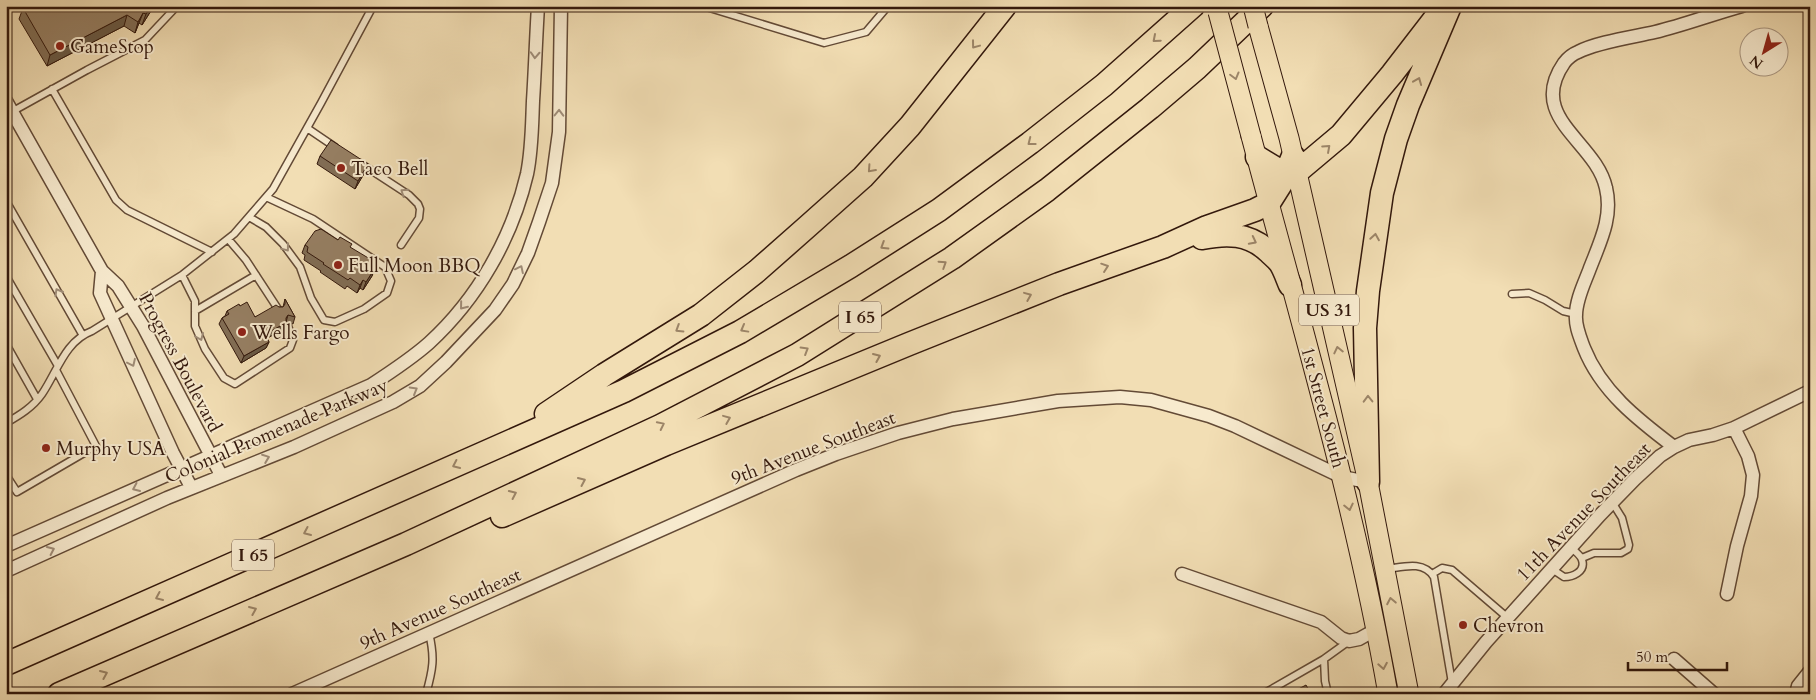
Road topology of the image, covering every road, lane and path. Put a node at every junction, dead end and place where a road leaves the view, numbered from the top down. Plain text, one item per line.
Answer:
1 (177, 6) edge
2 (373, 6) edge
3 (538, 6) edge
4 (561, 6) edge
5 (703, 6) edge
6 (888, 6) edge
7 (1005, 6) edge
8 (1193, 6) edge
9 (1217, 6) edge
10 (1253, 6) edge
11 (1262, 6) edge
12 (1443, 6) edge
13 (1450, 6) edge
14 (1742, 6) edge
15 (52, 89) junction
16 (8, 110) edge
17 (307, 128) junction
18 (1254, 147) junction
19 (338, 149) edge
20 (354, 159) edge
21 (1291, 160) junction
22 (266, 197) junction
23 (6, 201) edge
24 (1269, 203) junction
25 (249, 217) junction
26 (228, 240) junction
27 (1171, 243) junction
28 (401, 245) dead end
29 (212, 252) junction
30 (102, 271) junction
31 (182, 275) junction
32 (256, 275) junction
33 (6, 276) edge
34 (1290, 284) junction
35 (1512, 294) dead end
36 (131, 307) junction
37 (278, 309) edge
38 (195, 311) junction
39 (1576, 314) junction
40 (112, 319) junction
41 (288, 326) edge
42 (82, 334) junction
43 (6, 344) edge
44 (57, 368) junction
45 (1810, 390) edge
46 (37, 399) junction
47 (7, 420) edge
48 (1734, 428) junction
49 (500, 445) junction
50 (1674, 447) junction
51 (210, 456) junction
52 (181, 468) junction
53 (221, 475) junction
54 (6, 476) edge
55 (1342, 477) junction
56 (1368, 482) junction
57 (191, 487) junction
58 (1612, 502) junction
59 (406, 544) junction
60 (6, 546) edge
61 (1571, 548) junction
62 (1582, 558) junction
63 (1552, 569) junction
64 (1385, 570) junction
65 (6, 571) edge
66 (1182, 574) dead end
67 (1432, 574) junction
68 (1726, 594) dead end
69 (1508, 618) junction
70 (1377, 629) junction
71 (429, 633) junction
72 (1349, 640) junction
73 (1324, 659) junction
74 (1674, 659) dead end
75 (6, 664) edge
76 (1810, 671) edge
77 (1448, 688) edge
78 (59, 694) edge
79 (292, 694) edge
80 (426, 694) edge
81 (1263, 694) edge
82 (1328, 694) edge
83 (1388, 694) edge
84 (1409, 694) edge
85 (1714, 694) edge
86 (1796, 694) edge

1 - 15 lane
2 - 17 lane
3 -> 51 street, Colonial Promenade Parkway
53 -> 4 street, Colonial Promenade Parkway
5 - 6 lane
7 -> 49 highway
8 -> 49 highway, I 65
9 -> 18 main road, 1st Street South / US 31, bridge
10 - 21 main road, 1st Street South / US 31, bridge
59 -> 11 highway, I 65
21 -> 12 highway
56 -> 13 highway
14 - 39 street
15 - 16 lane
15 - 29 lane
16 - 30 street, Progress Boulevard
17 - 19 lane
17 - 22 lane
18 - 21 highway
18 - 24 main road, 1st Street South / US 31
28 -> 20 lane
21 - 24 highway
56 -> 21 main road, 1st Street South / US 31
22 - 25 lane
25 -> 22 lane
42 -> 23 lane
24 - 27 highway
24 - 34 main road, 1st Street South / US 31
25 - 26 lane
26 - 29 lane
26 - 32 lane
27 -> 34 highway
59 -> 27 highway
29 - 31 lane
30 - 36 street, Progress Boulevard
30 - 40 street
31 - 36 lane
31 - 38 lane
32 - 37 lane
32 - 38 lane
33 - 44 lane
34 - 55 main road, 1st Street South / US 31
35 - 39 lane
36 - 40 lane
36 - 51 street, Progress Boulevard
38 -> 41 lane
39 - 50 street
40 - 42 lane
40 -> 52 street
42 - 44 lane
43 - 46 lane
44 - 46 lane
44 - 54 lane
45 - 48 street, 11th Avenue Southeast
46 - 47 lane
48 - 50 street, 11th Avenue Southeast
48 - 68 street
49 -> 75 highway, I 65
50 - 58 street, 11th Avenue Southeast
51 - 52 street, Colonial Promenade Parkway
51 - 53 street, Progress Boulevard
52 - 57 street
52 -> 60 street, Colonial Promenade Parkway
53 - 57 street, Colonial Promenade Parkway
55 - 56 street, 9th Avenue Southeast
55 -> 70 main road, 1st Street South / US 31
55 - 71 street, 9th Avenue Southeast
56 - 64 main road, 1st Street South / US 31
65 -> 57 street, Colonial Promenade Parkway
58 - 61 street, 11th Avenue Southeast
58 - 62 lane
78 -> 59 highway, I 65
61 - 62 lane
61 - 63 street, 11th Avenue Southeast
62 - 63 lane
63 - 69 street, 11th Avenue Southeast
64 - 67 lane
84 -> 64 main road, 1st Street South / US 31
66 - 72 street
67 - 69 lane
67 - 77 lane
69 - 77 street, 11th Avenue Southeast
70 - 72 street
70 -> 83 main road, 1st Street South / US 31
71 - 79 street, 9th Avenue Southeast
71 - 80 lane
72 - 73 lane
73 - 81 lane
73 - 82 lane
74 - 85 street
76 - 86 street

